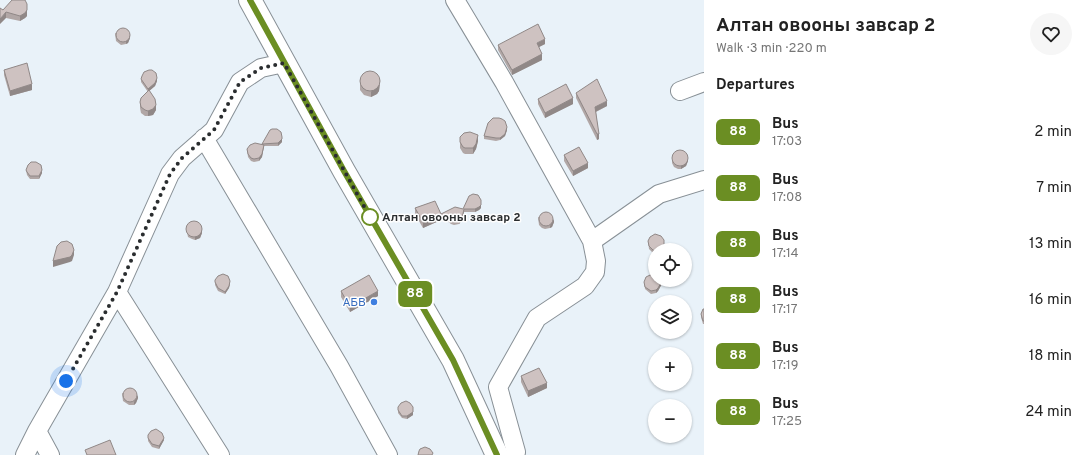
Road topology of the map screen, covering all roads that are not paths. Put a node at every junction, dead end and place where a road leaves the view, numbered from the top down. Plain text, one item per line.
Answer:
1 (250, 0) edge
2 (455, 0) edge
3 (284, 63) junction
4 (704, 82) edge
5 (680, 91) dead end
6 (204, 138) junction
7 (704, 180) edge
8 (592, 241) junction
9 (117, 292) junction
10 (37, 431) junction
11 (25, 455) edge
12 (50, 455) edge
13 (220, 455) edge
14 (388, 455) edge
15 (497, 455) edge
16 (514, 455) edge

1 - 3 main road
2 - 8 street
3 - 6 street
3 - 15 main road
4 - 5 street
6 - 9 street
6 - 14 street
7 - 8 street
8 - 16 street
9 - 10 street
9 - 13 street
10 - 11 street
10 - 12 street

